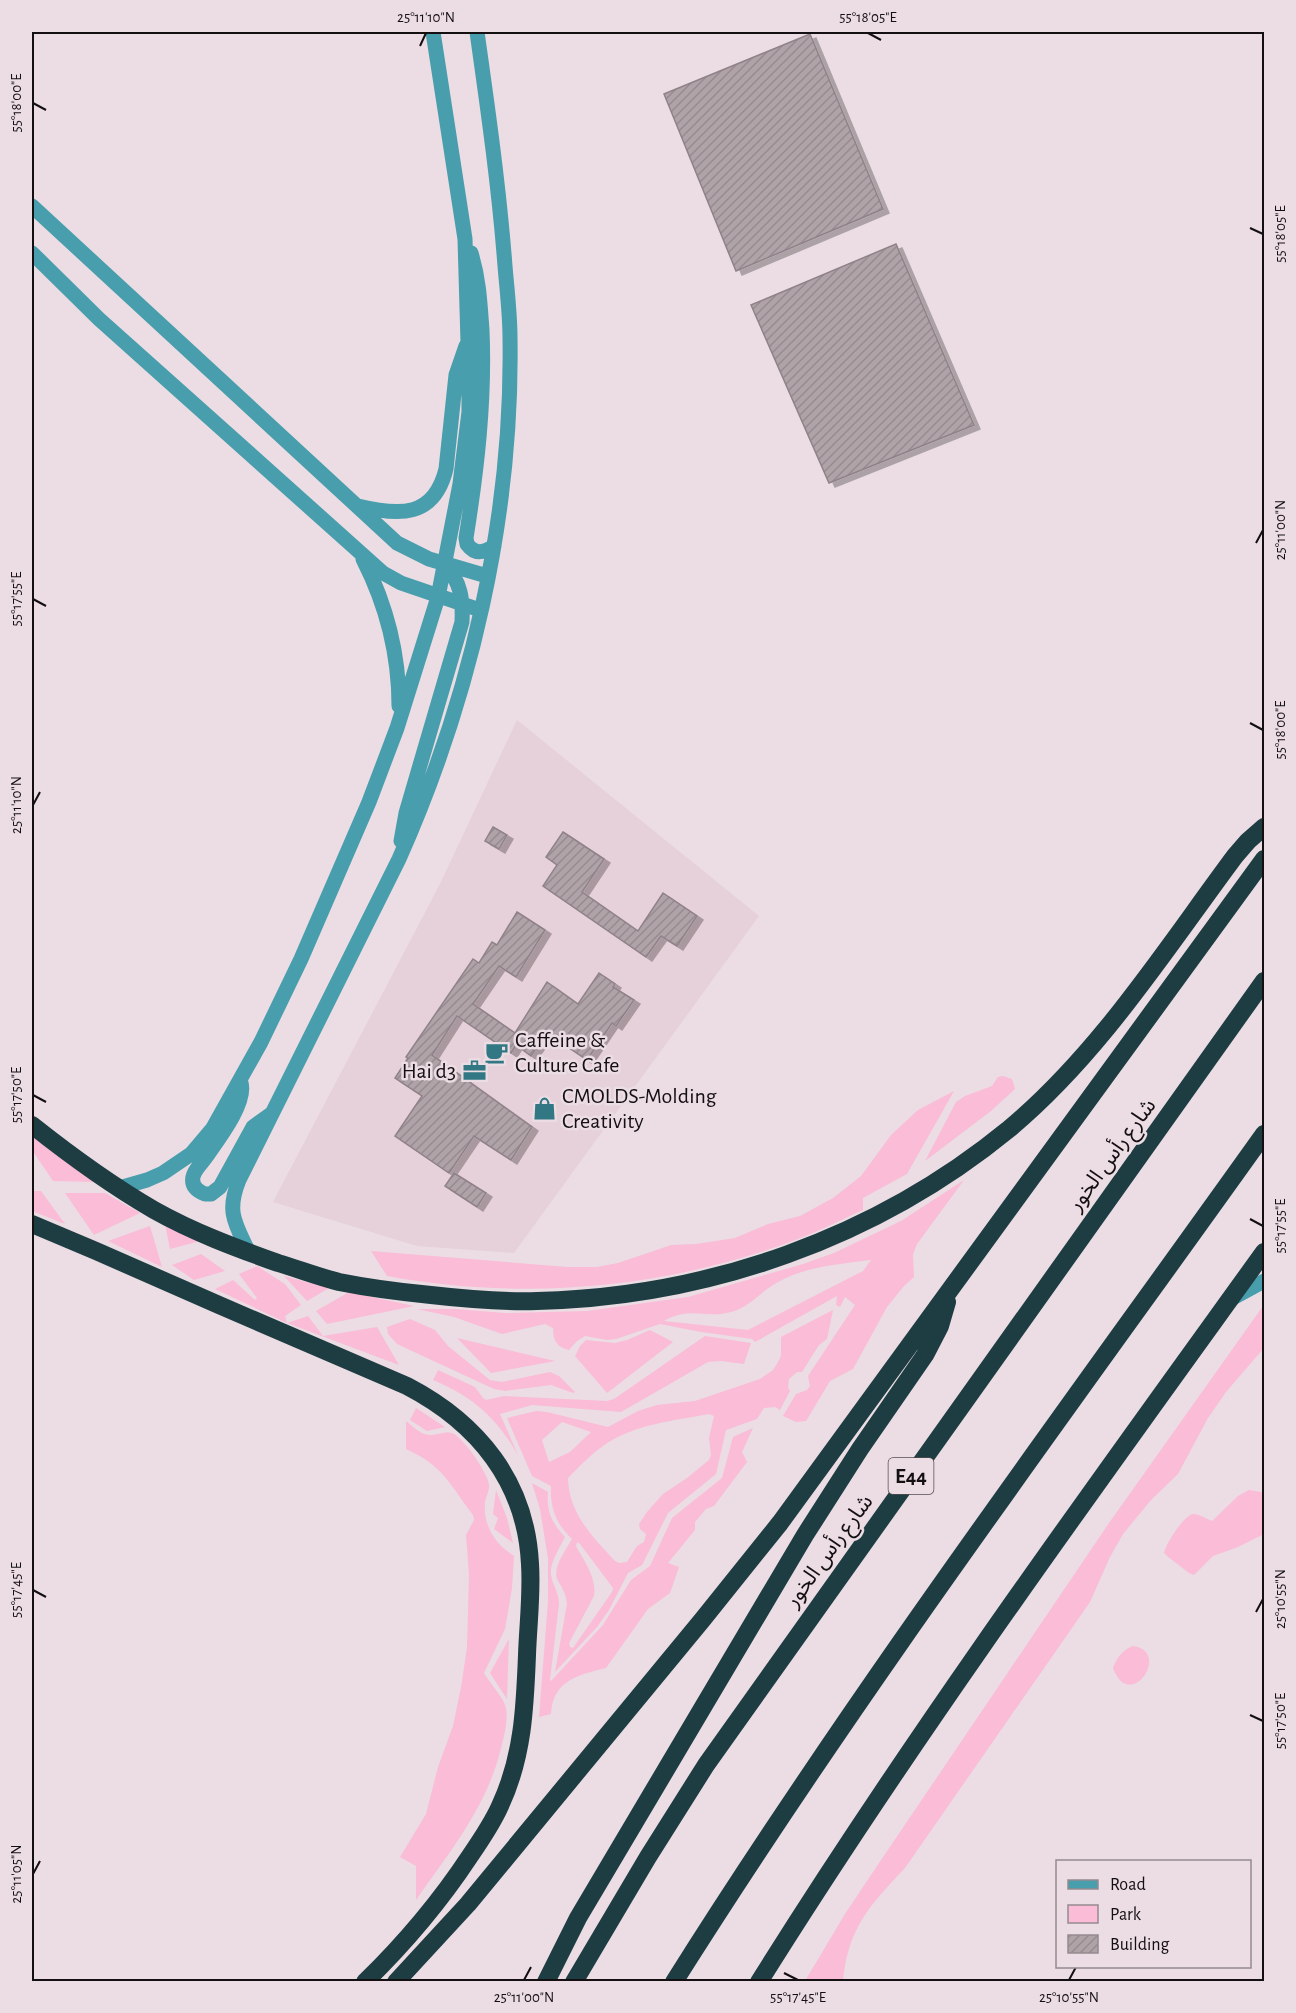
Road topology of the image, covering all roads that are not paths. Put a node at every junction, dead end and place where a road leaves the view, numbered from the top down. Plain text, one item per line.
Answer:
1 (433, 32) edge
2 (477, 32) edge
3 (32, 206) edge
4 (465, 239) junction
5 (32, 253) edge
6 (468, 340) junction
7 (356, 505) junction
8 (494, 546) junction
9 (360, 554) junction
10 (445, 565) junction
11 (487, 576) junction
12 (438, 597) junction
13 (463, 605) junction
14 (480, 610) junction
15 (432, 616) junction
16 (462, 622) junction
17 (397, 728) junction
18 (1264, 827) edge
19 (399, 858) junction
20 (1264, 860) edge
21 (1264, 981) edge
22 (240, 1080) junction
23 (272, 1113) junction
24 (32, 1125) edge
25 (1264, 1134) edge
26 (118, 1188) junction
27 (32, 1224) edge
28 (249, 1252) junction
29 (1264, 1252) edge
30 (1264, 1281) edge
31 (948, 1294) junction
32 (1231, 1299) junction
33 (365, 1982) edge
34 (396, 1982) edge
35 (546, 1982) edge
36 (574, 1982) edge
37 (674, 1982) edge
38 (759, 1982) edge

1 - 4 street
2 - 8 street
3 - 7 street
4 - 6 street
4 - 8 street
5 - 9 street
6 - 7 street
6 - 10 street
7 - 10 street
8 - 11 street
9 - 12 street
9 - 17 street
10 - 11 street
10 - 12 street
10 - 13 street
11 - 14 street
12 - 13 street
12 - 15 street
13 - 14 street
13 - 16 street
14 - 19 street
15 - 16 street
15 - 17 street
16 - 19 street
17 - 22 street
18 - 28 highway
19 - 23 street
20 - 31 highway
21 - 36 highway, شارع رأس الخور / E44
22 - 23 street
22 - 26 street
23 - 28 street
24 - 26 highway
25 - 37 highway
26 - 28 highway
27 - 33 highway
29 - 32 highway
30 - 32 street
31 - 34 highway
31 - 35 highway
32 - 38 highway

